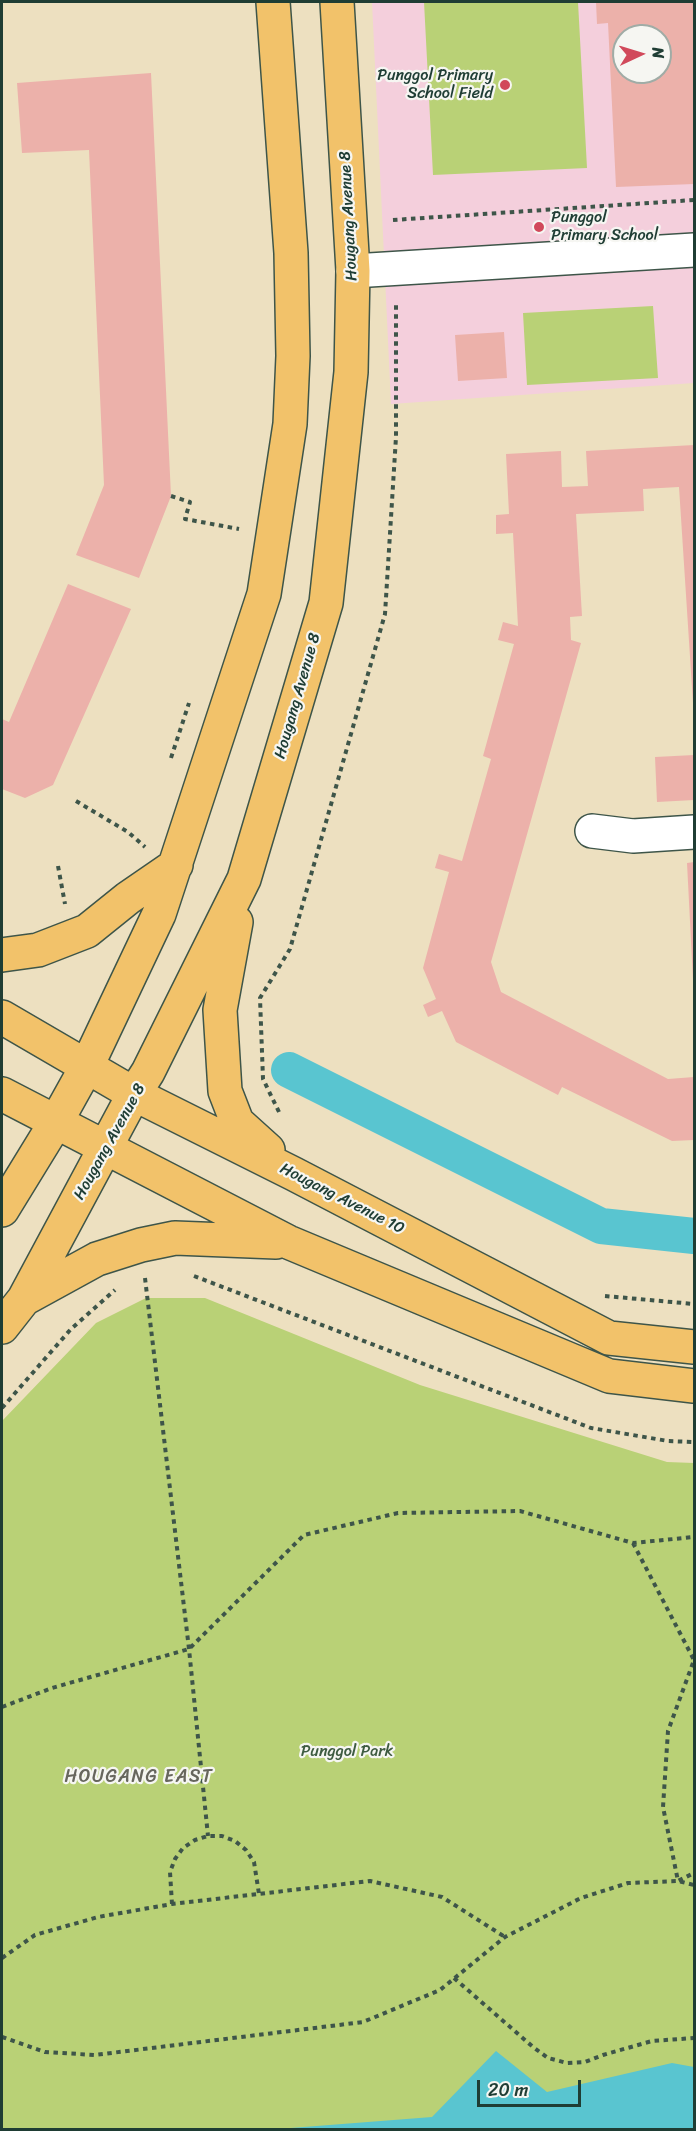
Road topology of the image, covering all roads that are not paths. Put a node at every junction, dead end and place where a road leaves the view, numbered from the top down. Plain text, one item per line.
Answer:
1 (273, 2) edge
2 (337, 2) edge
3 (694, 250) edge
4 (353, 271) junction
5 (592, 831) dead end
6 (694, 832) edge
7 (176, 865) junction
8 (244, 879) junction
9 (2, 955) edge
10 (2, 1017) edge
11 (86, 1068) junction
12 (2, 1094) edge
13 (134, 1094) junction
14 (56, 1122) junction
15 (106, 1149) junction
16 (294, 1174) junction
17 (2, 1210) edge
18 (288, 1242) junction
19 (24, 1299) junction
20 (2, 1327) edge
21 (694, 1347) edge
22 (694, 1386) edge

1 - 7 main road
2 - 4 main road, Hougang Avenue 8
3 - 4 lane
4 - 8 main road, Hougang Avenue 8
5 - 6 lane
7 - 9 main road
7 - 11 main road
8 - 13 main road, Hougang Avenue 8
8 - 16 main road
10 - 11 main road, Hougang Avenue 10
11 - 13 main road, Hougang Avenue 10
11 - 14 main road
12 - 14 main road
13 - 15 main road, Hougang Avenue 8
13 - 16 main road, Hougang Avenue 10
14 - 15 main road
14 - 17 main road
15 - 18 main road
15 - 19 main road, Hougang Avenue 8
16 - 21 main road, Hougang Avenue 10
18 - 19 main road
18 - 22 main road
19 - 20 main road, Hougang Avenue 8

